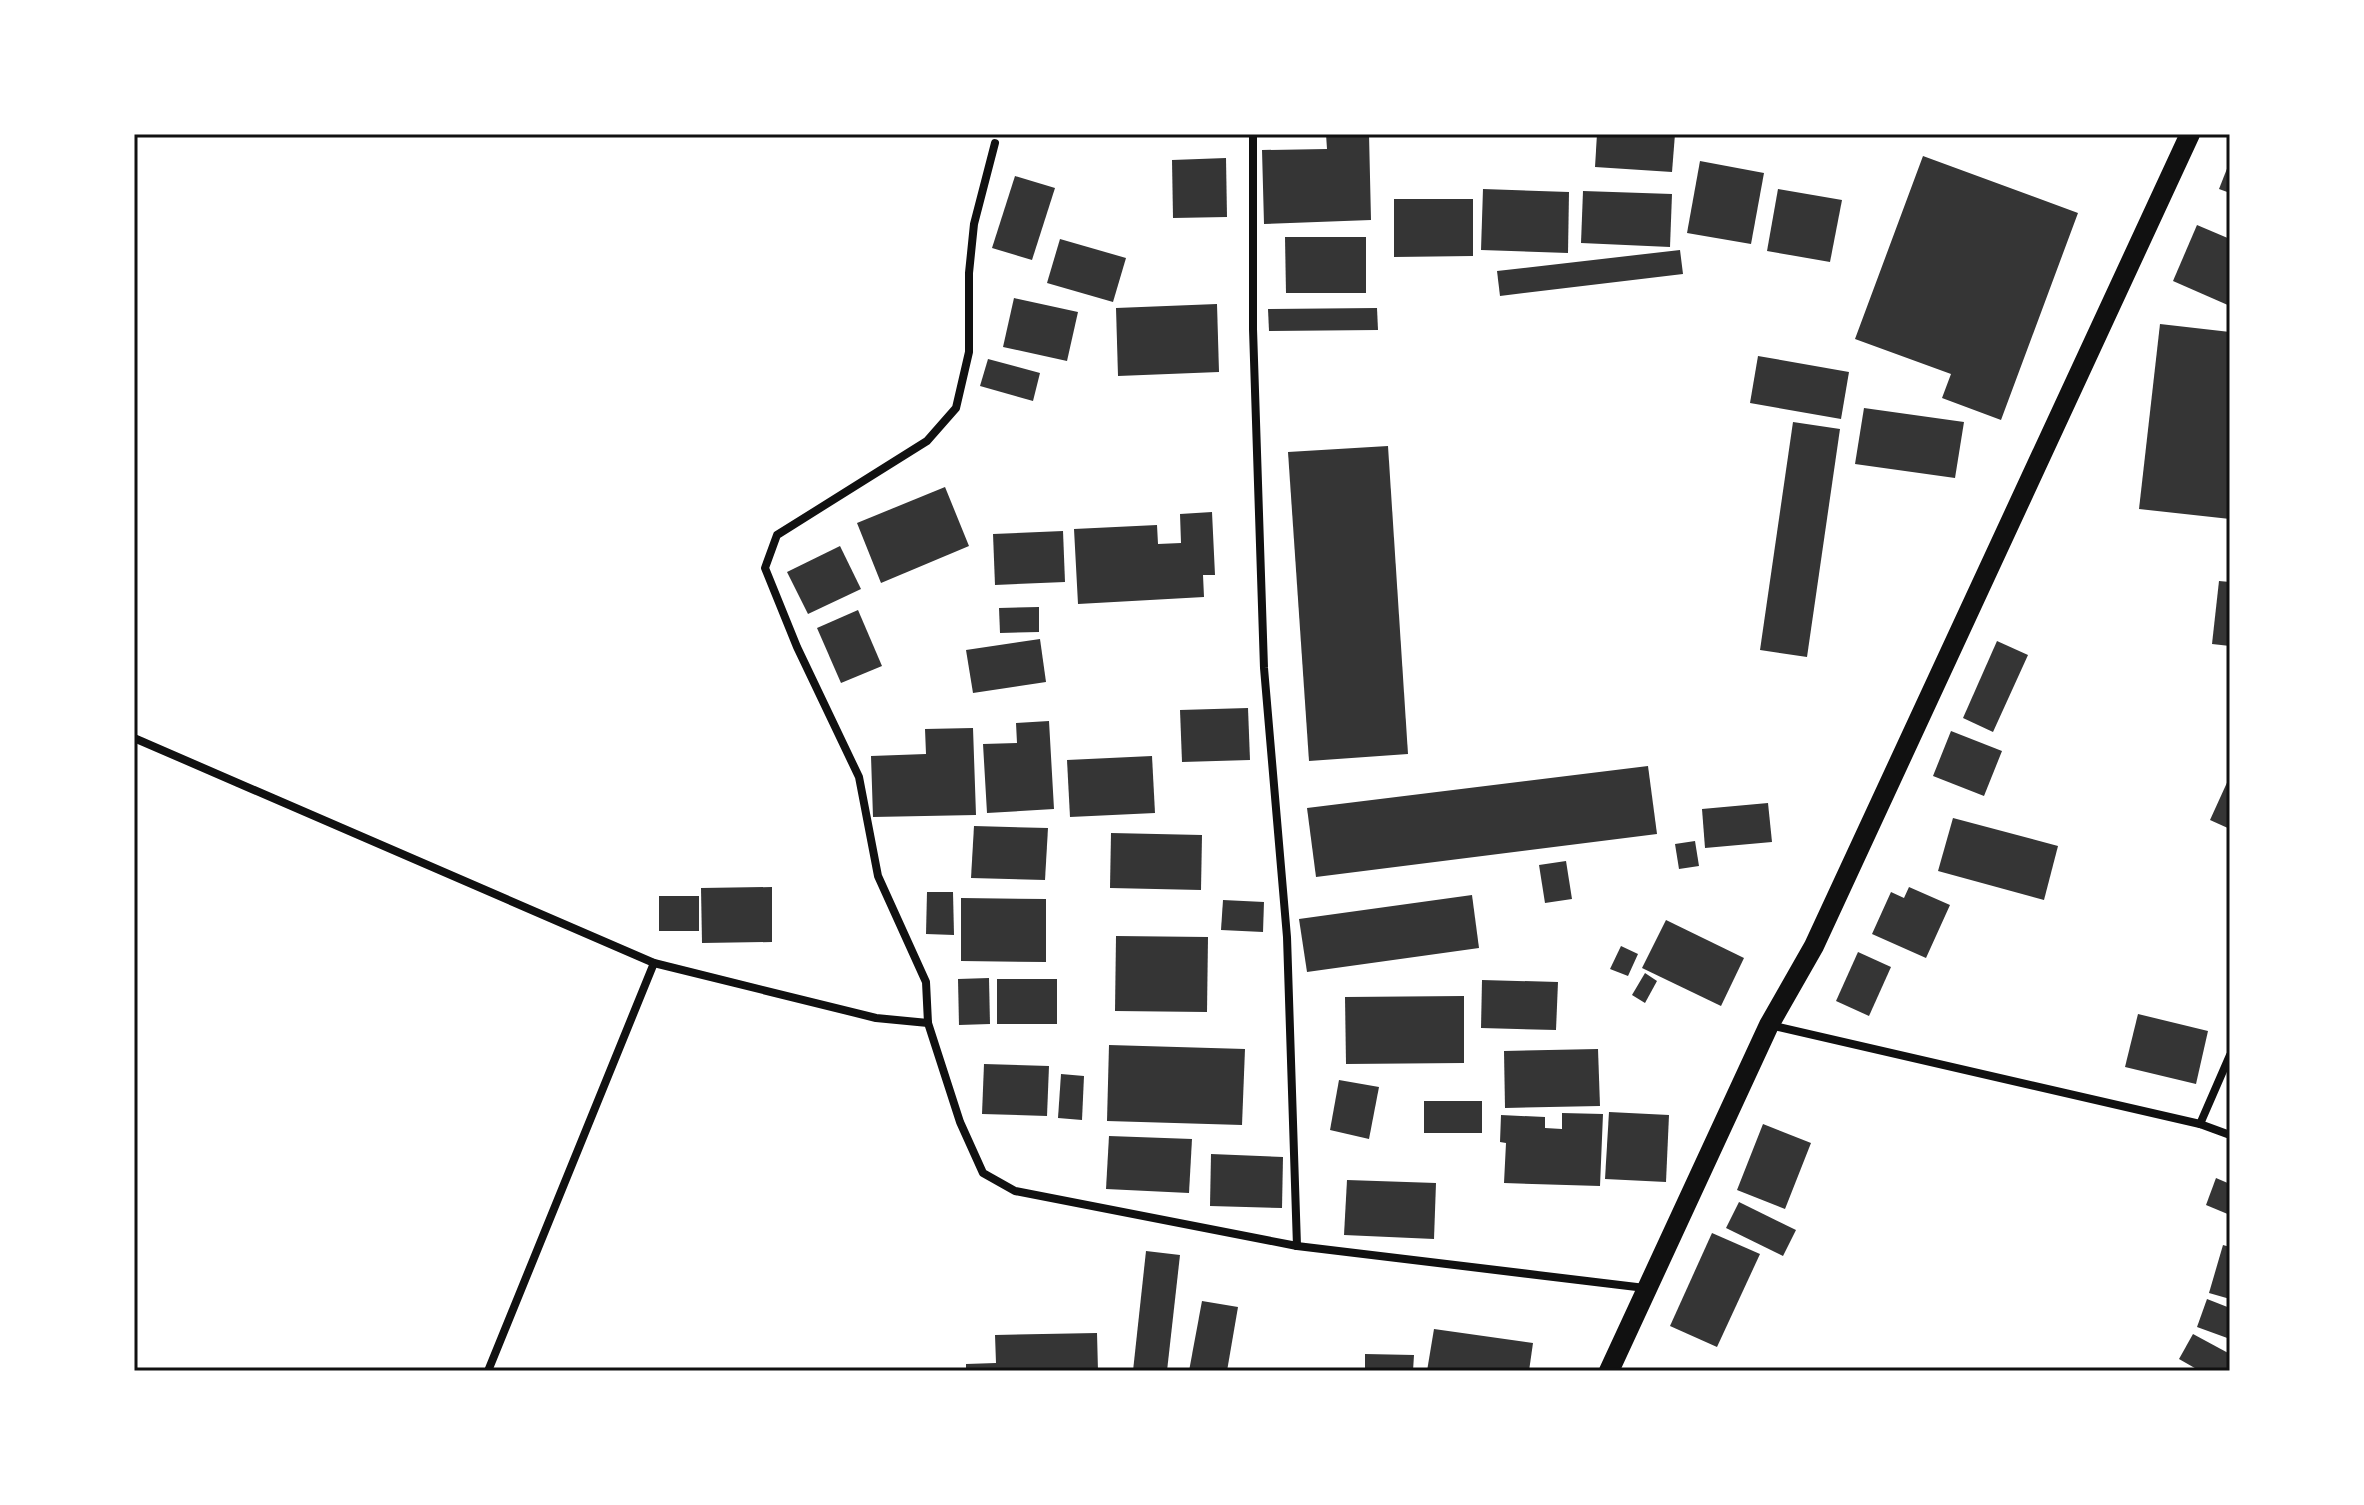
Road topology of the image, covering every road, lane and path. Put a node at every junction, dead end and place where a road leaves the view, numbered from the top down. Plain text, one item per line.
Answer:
1 (1253, 134) edge
2 (2190, 134) edge
3 (995, 143) dead end
4 (134, 738) edge
5 (654, 963) junction
6 (928, 1023) junction
7 (1769, 1025) junction
8 (2230, 1055) edge
9 (2200, 1124) junction
10 (2230, 1135) edge
11 (1297, 1246) junction
12 (1650, 1288) junction
13 (488, 1371) edge
14 (1609, 1371) edge

1 - 11 street
2 - 7 main road
3 - 6 street
4 - 5 street
5 - 6 street
5 - 13 street
6 - 11 street
7 - 9 street
7 - 12 main road
8 - 9 street
9 - 10 street
11 - 12 street
12 - 14 main road

